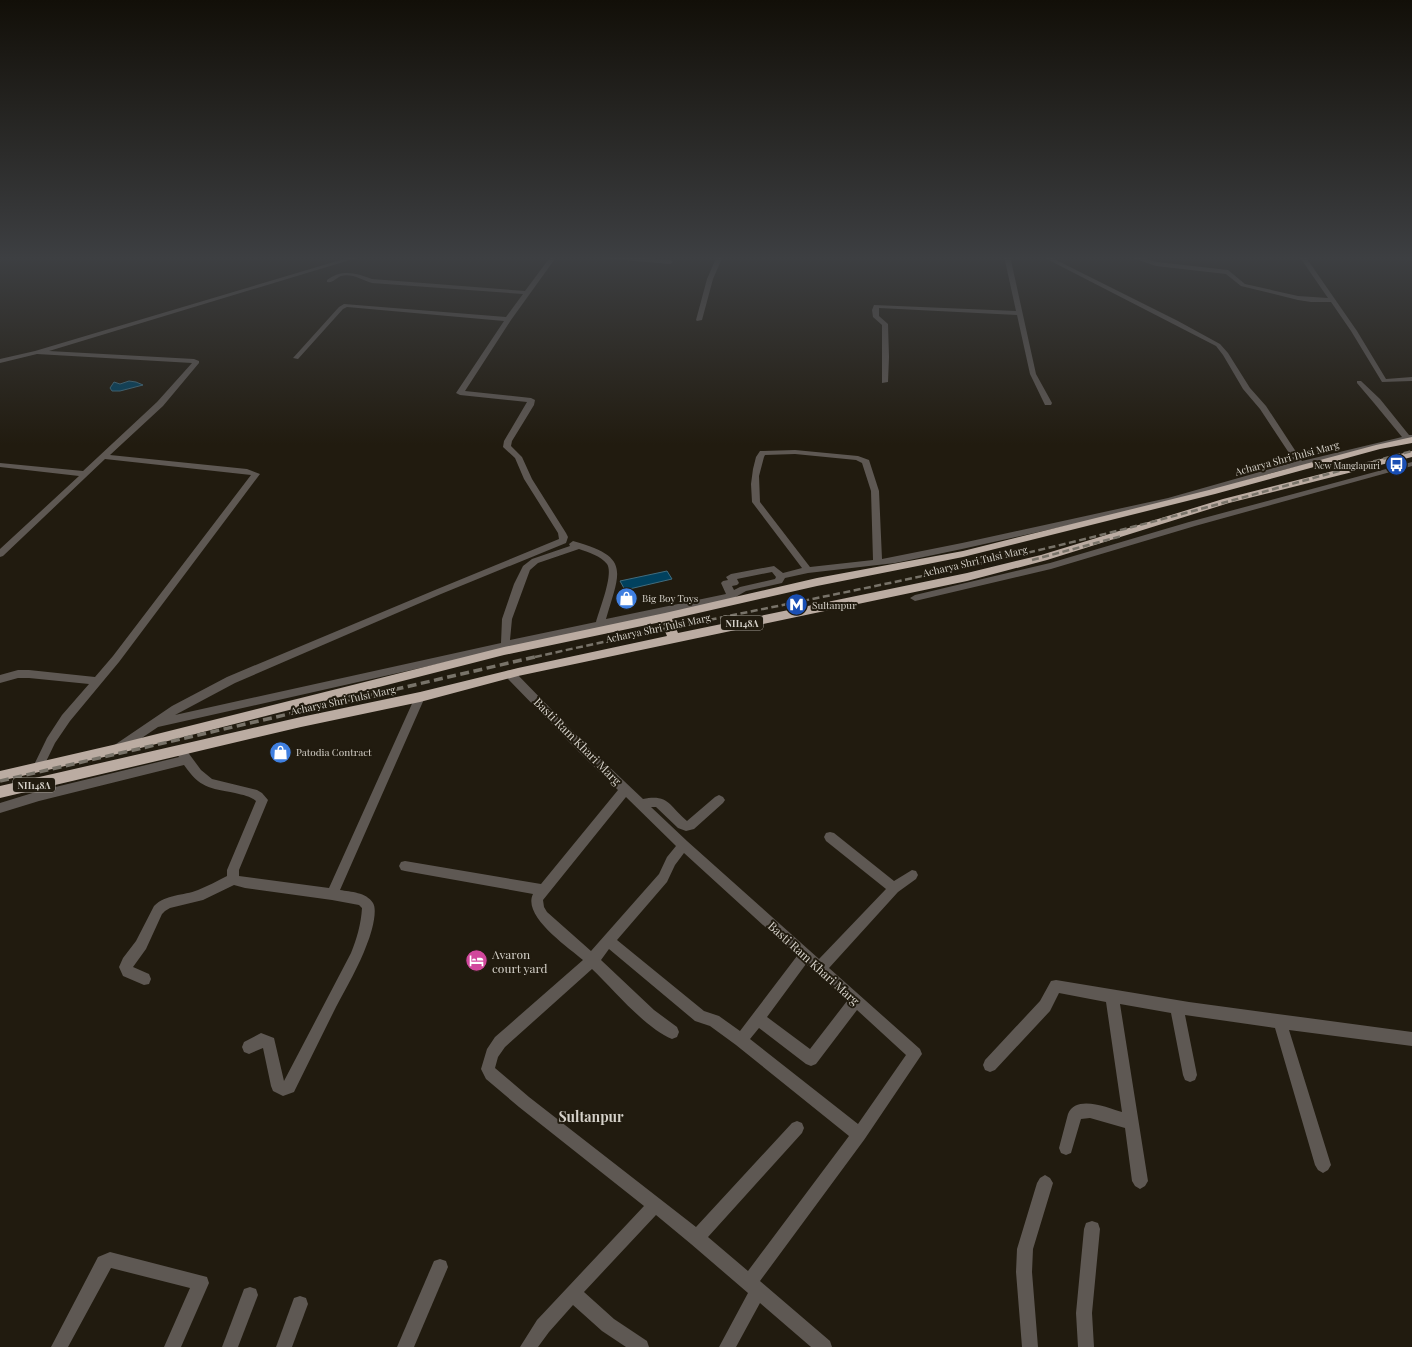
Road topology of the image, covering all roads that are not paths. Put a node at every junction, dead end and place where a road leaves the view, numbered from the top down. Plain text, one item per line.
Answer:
1 (149, 319) edge
2 (332, 319) edge
3 (507, 319) edge
4 (879, 319) edge
5 (1020, 319) edge
6 (1170, 319) edge
7 (1345, 319) edge
8 (37, 352) junction
9 (296, 358) dead end
10 (0, 361) edge
11 (1412, 379) edge
12 (884, 382) dead end
13 (1359, 382) dead end
14 (1048, 403) dead end
15 (1410, 438) edge
16 (1412, 454) edge
17 (104, 457) junction
18 (1300, 464) junction
19 (1412, 464) edge
20 (0, 465) edge
21 (85, 474) junction
22 (564, 540) junction
23 (579, 546) junction
24 (0, 554) edge
25 (878, 562) junction
26 (808, 570) junction
27 (781, 576) junction
28 (732, 596) junction
29 (915, 598) dead end
30 (665, 617) junction
31 (600, 624) junction
32 (674, 638) junction
33 (505, 648) junction
34 (510, 674) junction
35 (0, 679) edge
36 (97, 681) junction
37 (420, 697) junction
38 (152, 724) junction
39 (117, 749) junction
40 (183, 755) junction
41 (38, 767) junction
42 (0, 776) edge
43 (626, 789) junction
44 (0, 792) edge
45 (719, 800) dead end
46 (641, 804) junction
47 (0, 808) edge
48 (830, 837) dead end
49 (683, 845) junction
50 (405, 866) dead end
51 (912, 875) dead end
52 (233, 879) junction
53 (894, 888) junction
54 (543, 890) junction
55 (332, 894) junction
56 (609, 942) junction
57 (805, 955) junction
58 (592, 960) junction
59 (820, 968) junction
60 (144, 979) dead end
61 (1112, 997) junction
62 (856, 1000) junction
63 (1177, 1007) junction
64 (758, 1018) junction
65 (1280, 1022) junction
66 (672, 1032) dead end
67 (1412, 1039) edge
68 (741, 1040) junction
69 (249, 1047) dead end
70 (990, 1065) dead end
71 (1190, 1074) dead end
72 (1131, 1122) junction
73 (797, 1128) dead end
74 (859, 1134) junction
75 (1066, 1148) dead end
76 (1323, 1165) dead end
77 (1140, 1181) dead end
78 (1045, 1183) dead end
79 (655, 1205) junction
80 (1092, 1229) dead end
81 (697, 1238) junction
82 (440, 1267) dead end
83 (754, 1287) junction
84 (572, 1293) junction
85 (250, 1295) dead end
86 (300, 1304) dead end
87 (59, 1347) edge
88 (172, 1347) edge
89 (230, 1347) edge
90 (284, 1347) edge
91 (405, 1347) edge
92 (528, 1347) edge
93 (641, 1347) edge
94 (726, 1347) edge
95 (824, 1347) edge
96 (1030, 1347) edge
97 (1086, 1347) edge

1 - 8 street
2 - 9 street
3 - 22 street
4 - 12 street
5 - 14 street
6 - 18 street
7 - 11 street
8 - 10 street
8 - 17 street
13 - 15 street
15 - 18 street
15 - 30 highway, Acharya Shri Tulsi Marg / NH148A
16 - 32 highway, Acharya Shri Tulsi Marg / NH148A
17 - 21 street
17 - 36 street
18 - 25 street
19 - 29 street
20 - 21 street
21 - 24 street
22 - 23 street
22 - 38 street
23 - 31 street
23 - 33 street
25 - 26 street
25 - 26 street
26 - 27 street
27 - 28 street
27 - 28 street
28 - 31 street
30 - 32 highway
30 - 33 highway, Acharya Shri Tulsi Marg / NH148A
31 - 33 street
32 - 34 highway, Acharya Shri Tulsi Marg / NH148A
33 - 38 street
33 - 39 highway, Acharya Shri Tulsi Marg / NH148A
34 - 37 highway, Acharya Shri Tulsi Marg / NH148A
34 - 43 street, Basti Ram Khari Marg
35 - 36 street
36 - 41 street
37 - 40 highway, Acharya Shri Tulsi Marg / NH148A
37 - 55 street
38 - 39 street
39 - 41 highway, Acharya Shri Tulsi Marg / NH148A
40 - 44 highway, Acharya Shri Tulsi Marg / NH148A
40 - 47 street
40 - 52 street
41 - 42 highway, Acharya Shri Tulsi Marg / NH148A
43 - 46 street, Basti Ram Khari Marg
43 - 54 street
45 - 46 street
46 - 49 street, Basti Ram Khari Marg
48 - 53 street
49 - 56 street
49 - 57 street, Basti Ram Khari Marg
50 - 54 street
51 - 53 street
52 - 55 street
52 - 60 street
53 - 59 street
54 - 58 street
55 - 69 street
56 - 58 street
56 - 68 street
57 - 59 street, Basti Ram Khari Marg
57 - 64 street
58 - 66 street
58 - 79 street
59 - 62 street, Basti Ram Khari Marg
61 - 63 street
61 - 70 street
61 - 72 street
62 - 64 street
62 - 74 street, Basti Ram Khari Marg
63 - 65 street
63 - 71 street
64 - 68 street
65 - 67 street
65 - 76 street
68 - 74 street
72 - 75 street
72 - 77 street
73 - 81 street
74 - 83 street, Basti Ram Khari Marg
78 - 96 street
79 - 81 street
79 - 84 street
80 - 97 street
81 - 83 street
82 - 91 street
83 - 94 street, Basti Ram Khari Marg
83 - 95 street
84 - 92 street
84 - 93 street
85 - 89 street
86 - 90 street
87 - 88 street

